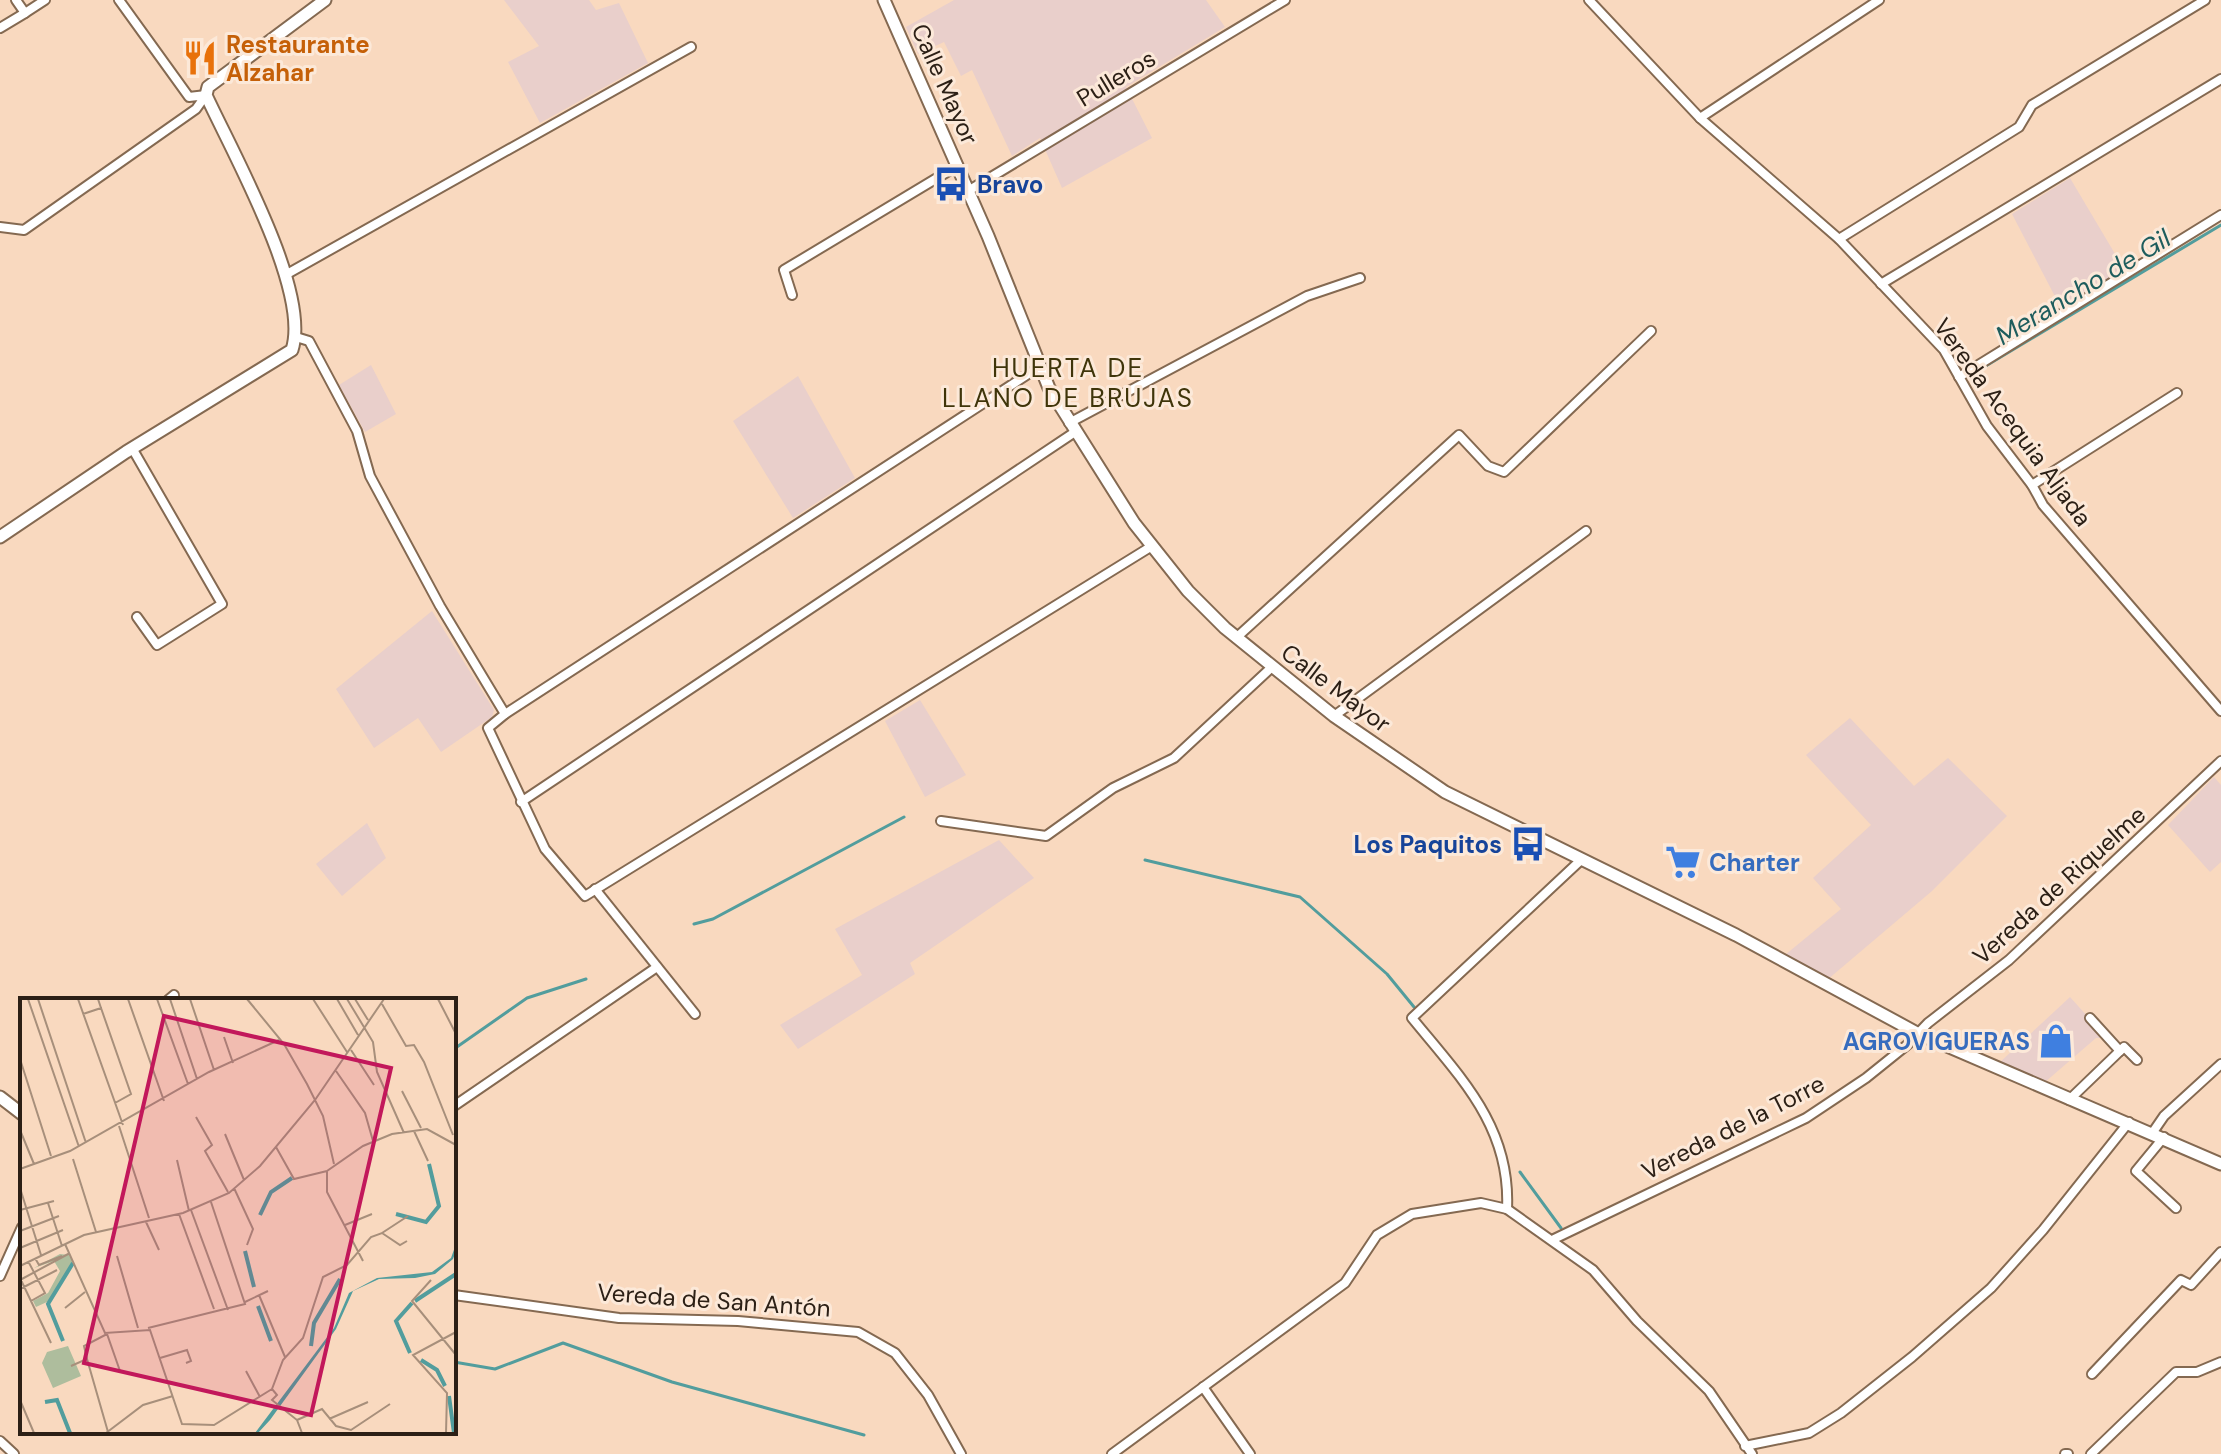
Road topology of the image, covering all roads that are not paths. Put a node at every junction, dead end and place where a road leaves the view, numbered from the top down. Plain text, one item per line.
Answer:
1 (16, 0) edge
2 (45, 0) edge
3 (119, 0) edge
4 (325, 0) edge
5 (884, 0) edge
6 (1285, 0) edge
7 (1589, 0) edge
8 (1879, 0) edge
9 (2205, 0) edge
10 (25, 13) junction
11 (0, 28) edge
12 (691, 47) dead end
13 (2221, 79) edge
14 (206, 95) junction
15 (1700, 118) junction
16 (957, 166) junction
17 (968, 191) junction
18 (2221, 215) edge
19 (0, 227) edge
20 (1839, 239) junction
21 (287, 274) junction
22 (1360, 278) dead end
23 (1881, 284) junction
24 (792, 295) dead end
25 (1651, 331) dead end
26 (296, 337) junction
27 (1039, 367) junction
28 (1959, 377) junction
29 (2177, 393) dead end
30 (1072, 427) junction
31 (132, 448) junction
32 (2032, 485) junction
33 (1586, 531) dead end
34 (0, 537) edge
35 (1152, 546) junction
36 (137, 617) dead end
37 (1236, 638) junction
38 (1272, 667) junction
39 (2221, 711) edge
40 (505, 714) junction
41 (1334, 716) junction
42 (2221, 761) edge
43 (521, 802) junction
44 (941, 821) dead end
45 (1582, 859) junction
46 (595, 889) junction
47 (657, 967) junction
48 (695, 1014) dead end
49 (2090, 1018) dead end
50 (1917, 1033) junction
51 (2120, 1051) junction
52 (2137, 1060) dead end
53 (2221, 1064) edge
54 (0, 1097) edge
55 (2069, 1100) junction
56 (456, 1105) edge
57 (20, 1112) edge
58 (2129, 1121) junction
59 (2159, 1135) junction
60 (2221, 1164) edge
61 (2176, 1208) dead end
62 (1507, 1209) junction
63 (20, 1231) edge
64 (1554, 1239) junction
65 (2221, 1252) edge
66 (0, 1276) edge
67 (456, 1295) edge
68 (2221, 1362) edge
69 (2092, 1374) dead end
70 (1203, 1387) junction
71 (0, 1441) edge
72 (1745, 1446) junction
73 (14, 1454) edge
74 (961, 1454) edge
75 (1112, 1454) edge
76 (1250, 1454) edge
77 (1752, 1454) edge
78 (2091, 1454) edge

1 - 10 street
2 - 10 street
3 - 14 street
4 - 14 main road
5 - 16 main road, Calle Mayor
6 - 17 street, Pulleros
7 - 15 street, Vereda Acequia Aljada
8 - 15 street
9 - 20 street
10 - 11 street
12 - 21 street
13 - 23 street
14 - 19 street
14 - 21 main road
15 - 20 street, Vereda Acequia Aljada
16 - 17 main road, Calle Mayor
16 - 24 street
17 - 27 main road, Calle Mayor
18 - 28 street
20 - 23 street, Vereda Acequia Aljada
21 - 26 main road
22 - 30 street
23 - 28 street, Vereda Acequia Aljada
25 - 37 street
26 - 31 main road
26 - 40 street
27 - 30 main road, Calle Mayor
27 - 40 street
28 - 32 street, Vereda Acequia Aljada
29 - 32 street
30 - 35 main road, Calle Mayor
30 - 43 street
31 - 34 main road
31 - 36 street
32 - 39 street, Vereda Acequia Aljada
33 - 41 street
35 - 37 main road, Calle Mayor
35 - 46 street
37 - 38 main road, Calle Mayor
38 - 41 main road, Calle Mayor
38 - 44 street
40 - 43 street
41 - 45 main road, Calle Mayor
42 - 50 street, Vereda de Riquelme
43 - 46 street
45 - 50 main road, Calle Mayor
45 - 62 street
46 - 47 street
47 - 48 street
47 - 56 street
49 - 51 street
50 - 55 main road, Calle Mayor
50 - 64 street, Vereda de la Torre
51 - 52 street
51 - 55 street
53 - 59 street
54 - 57 main road
55 - 58 main road, Calle Mayor
58 - 59 main road, Calle Mayor
58 - 72 street
59 - 60 main road, Calle Mayor
59 - 61 street
62 - 64 street
62 - 70 street
63 - 66 street
64 - 72 street
65 - 69 street
67 - 74 street, Vereda de San Antón
68 - 78 street
70 - 75 street
70 - 76 street
71 - 73 street
72 - 77 street

